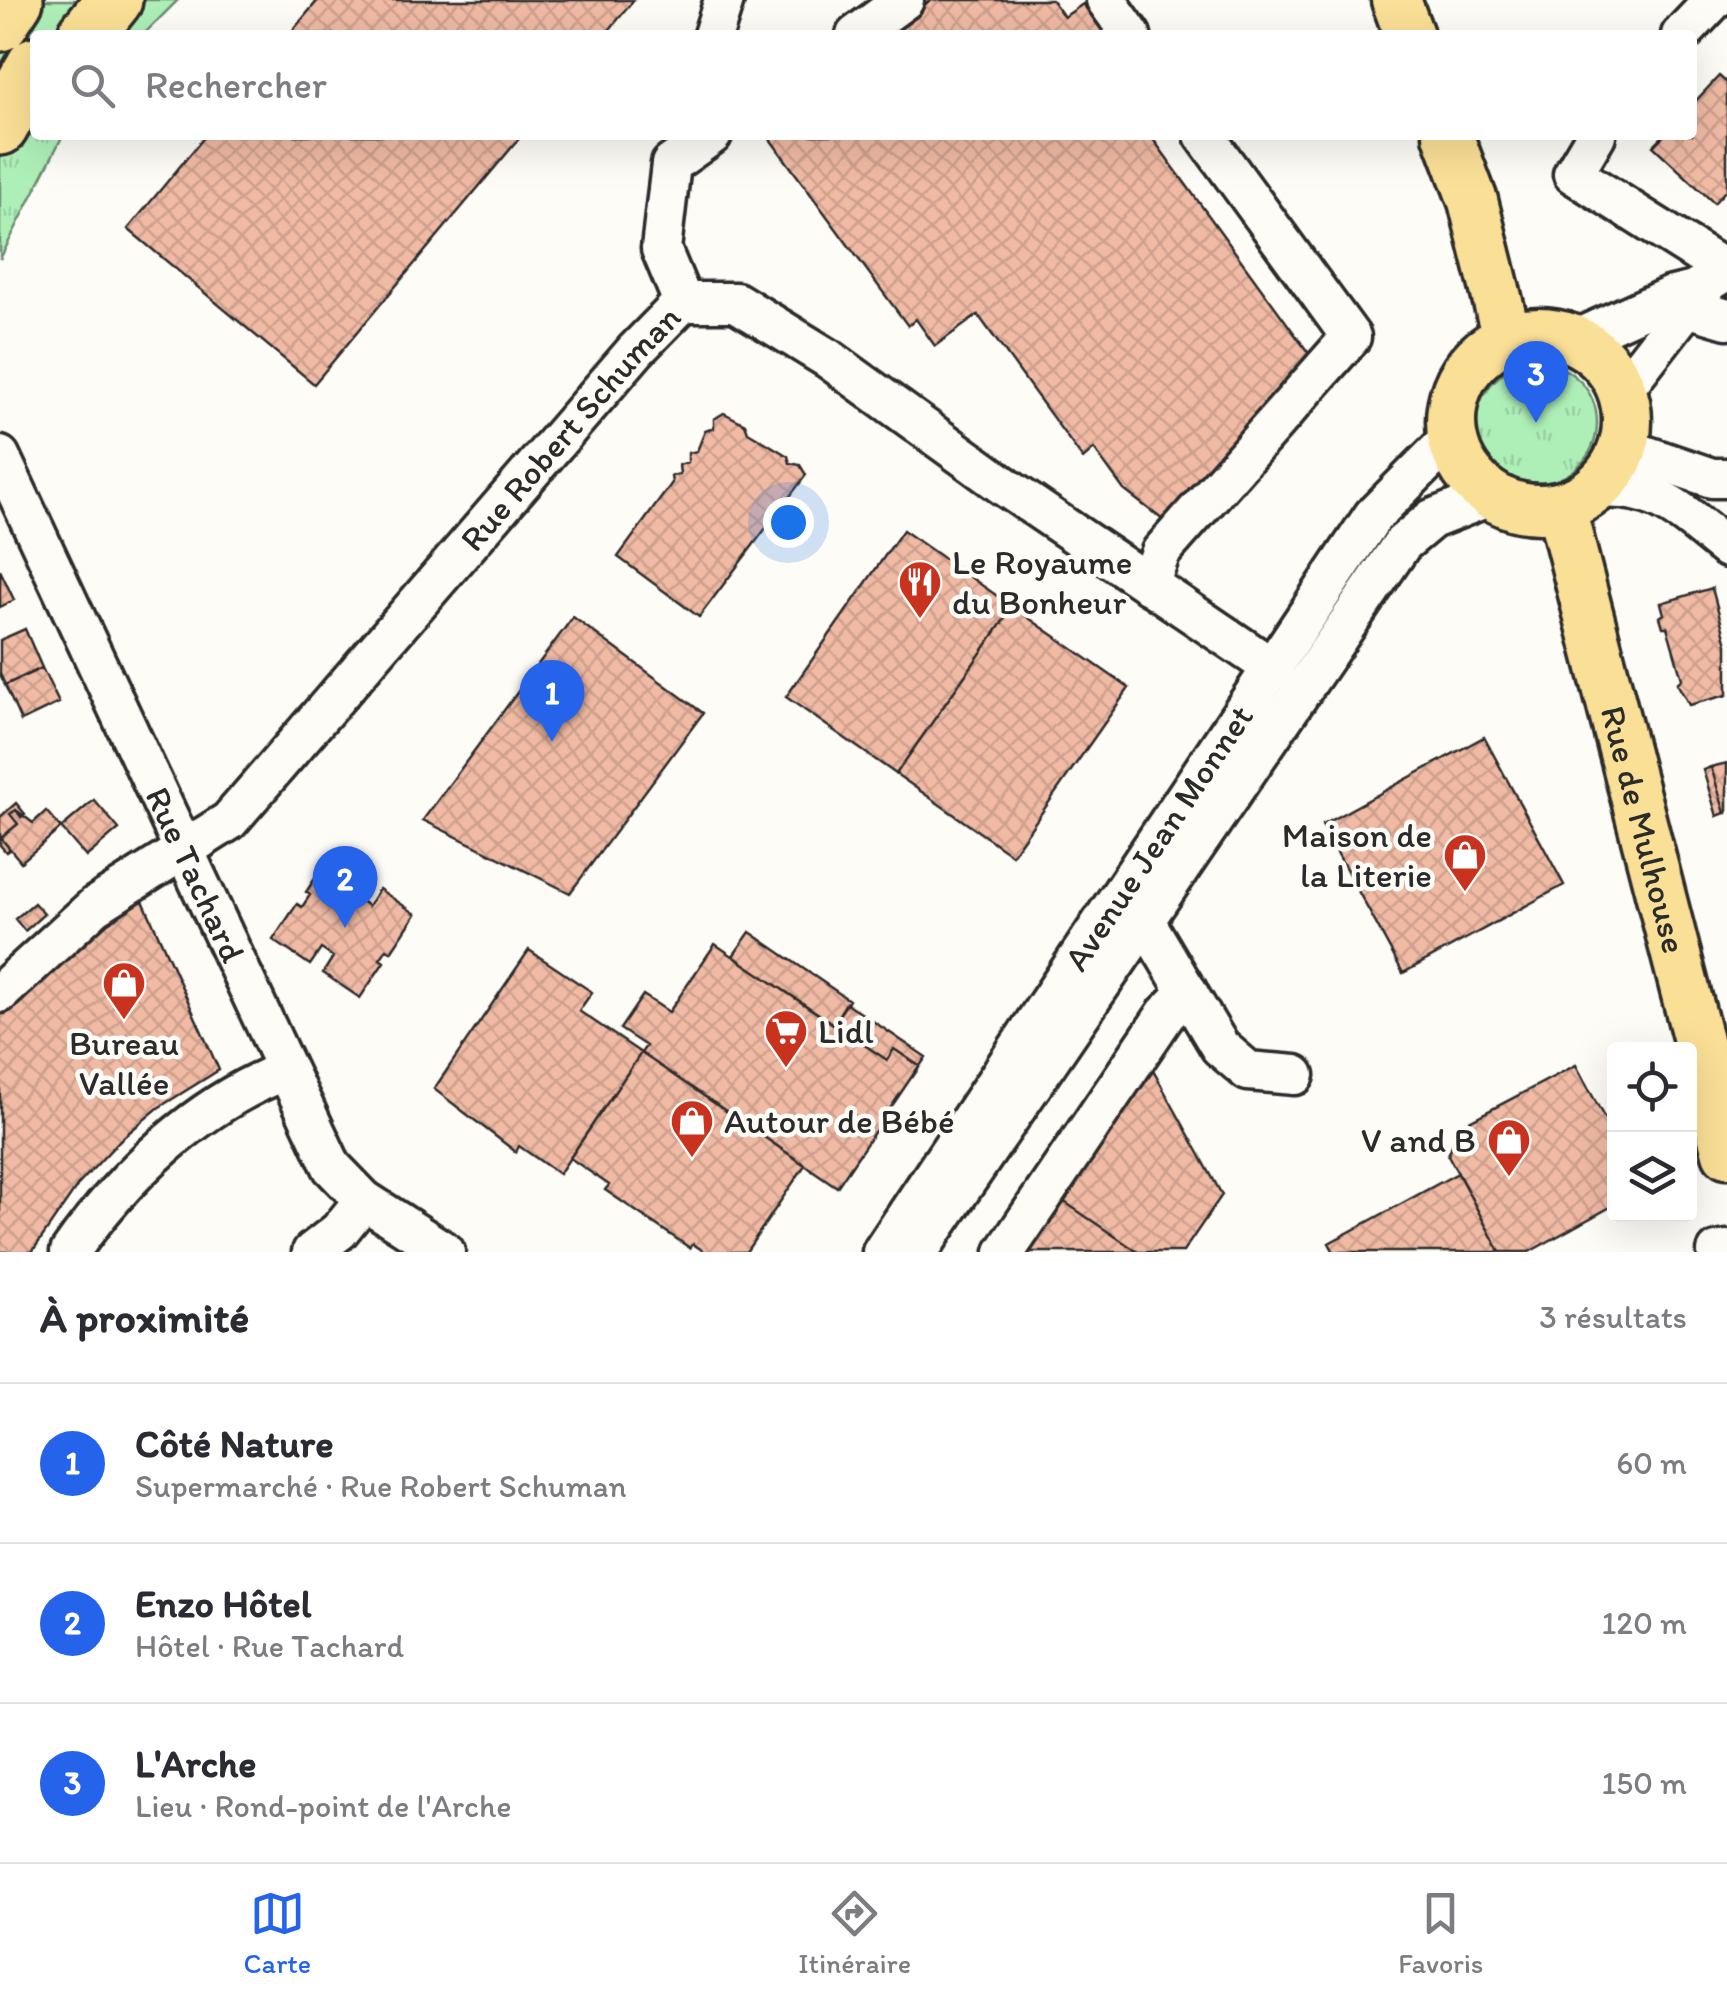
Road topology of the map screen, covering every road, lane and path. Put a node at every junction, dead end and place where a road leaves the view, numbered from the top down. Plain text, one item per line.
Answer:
1 (15, 0) edge
2 (73, 0) edge
3 (114, 0) edge
4 (724, 0) edge
5 (1106, 0) edge
6 (1396, 0) edge
7 (1714, 0) edge
8 (893, 3) edge
9 (0, 23) edge
10 (55, 30) edge
11 (90, 30) edge
12 (715, 30) edge
13 (862, 30) edge
14 (1127, 30) edge
15 (1407, 30) edge
16 (1686, 30) edge
17 (699, 140) edge
18 (1208, 140) edge
19 (1450, 140) edge
20 (1593, 140) edge
21 (675, 149) edge
22 (1726, 270) edge
23 (1690, 299) junction
24 (683, 302) junction
25 (1727, 318) edge
26 (1507, 338) junction
27 (1574, 340) junction
28 (1622, 391) junction
29 (1451, 438) junction
30 (1624, 448) junction
31 (0, 456) edge
32 (1723, 480) edge
33 (1490, 496) junction
34 (1579, 498) junction
35 (1727, 548) edge
36 (1149, 585) junction
37 (1274, 669) junction
38 (183, 851) junction
39 (1130, 916) junction
40 (0, 992) edge
41 (1188, 992) junction
42 (284, 1071) junction
43 (1294, 1075) dead end
44 (1727, 1153) edge
45 (364, 1200) junction
46 (434, 1249) edge
47 (1727, 1250) edge
48 (70, 1252) edge
49 (312, 1252) edge
50 (882, 1252) edge
51 (918, 1252) edge
52 (1005, 1252) edge
53 (1717, 1252) edge

1 - 9 highway
2 - 10 highway
3 - 11 highway
4 - 12 street
5 - 14 street
6 - 15 main road
7 - 16 street
8 - 13 street
17 - 21 street
18 - 36 street
19 - 26 main road
20 - 22 street
21 - 24 street
22 - 23 street
23 - 25 street
23 - 27 street
23 - 28 street
24 - 36 street, Rue Robert Schuman
24 - 38 street, Rue Robert Schuman
26 - 27 main road
26 - 29 main road
27 - 28 main road
28 - 30 main road
29 - 33 main road
29 - 37 street, Avenue Jean Monnet
30 - 32 street
30 - 34 main road
31 - 38 street, Rue Tachard
33 - 34 main road
33 - 39 street, Avenue Jean Monnet
34 - 35 street
34 - 44 main road, Rue de Mulhouse
36 - 37 street, Rue Robert Schuman
37 - 39 street, Avenue Jean Monnet
38 - 40 street, Rue Robert Schuman
38 - 42 street, Rue Tachard
39 - 41 street
39 - 50 street, Avenue Jean Monnet
39 - 51 street, Avenue Jean Monnet
41 - 43 street
41 - 52 street
42 - 45 street, Rue Tachard
42 - 48 street
45 - 46 street, Rue Tachard
45 - 49 street
47 - 53 street

